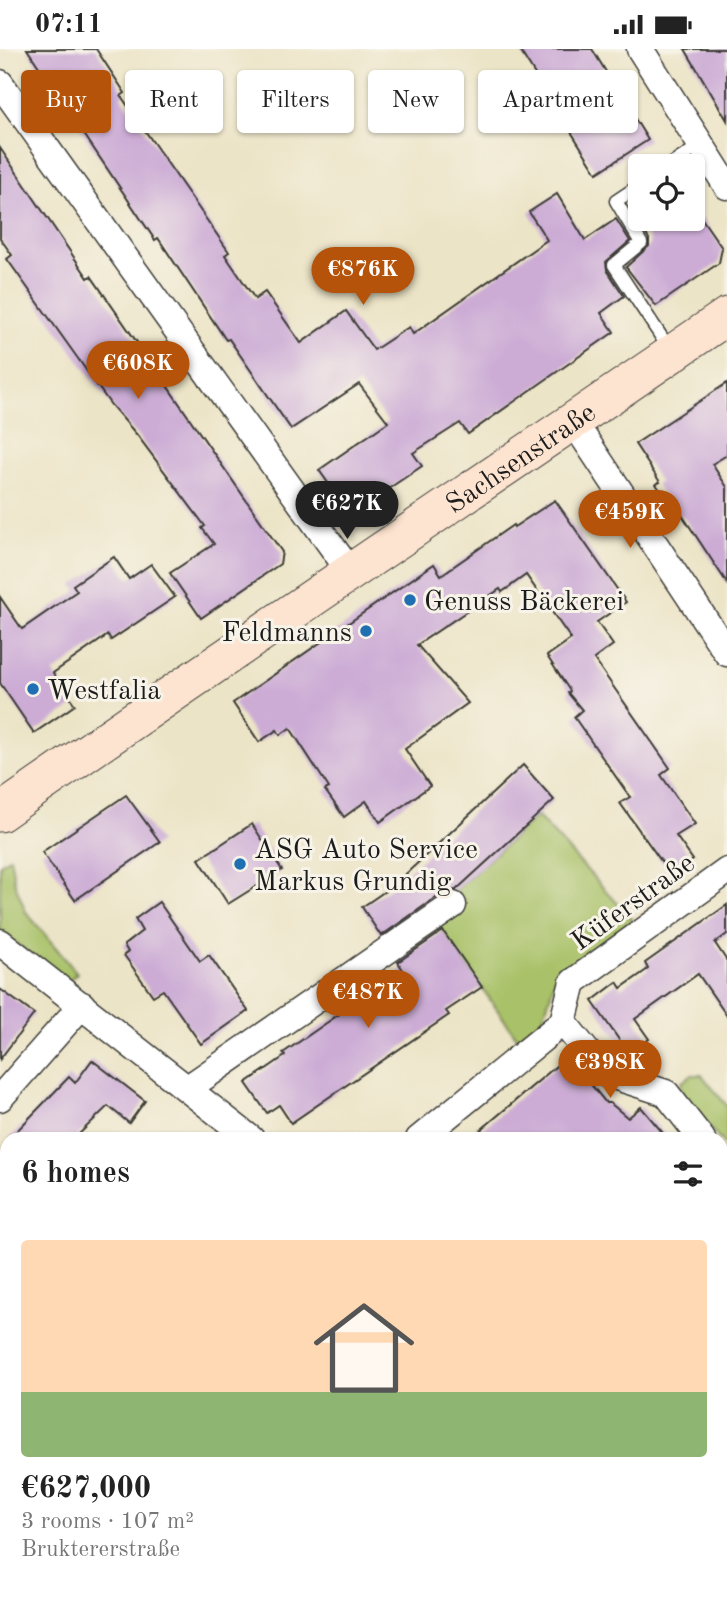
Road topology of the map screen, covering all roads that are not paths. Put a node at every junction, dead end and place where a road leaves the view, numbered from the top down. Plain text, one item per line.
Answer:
1 (640, 49) edge
2 (0, 83) edge
3 (701, 145) junction
4 (687, 154) edge
5 (727, 186) edge
6 (628, 193) edge
7 (628, 222) edge
8 (634, 231) edge
9 (727, 316) edge
10 (672, 354) junction
11 (573, 421) junction
12 (351, 573) junction
13 (727, 653) edge
14 (0, 813) edge
15 (727, 871) edge
16 (453, 905) dead end
17 (0, 942) edge
18 (82, 1005) junction
19 (563, 1022) junction
20 (188, 1088) junction
21 (0, 1098) edge
22 (242, 1132) edge
23 (428, 1132) edge
24 (697, 1132) edge

1 - 3 street
2 - 12 street
3 - 4 lane
3 - 5 street
6 - 7 lane
8 - 10 lane
9 - 10 street, Sachsenstraße
10 - 11 street, Sachsenstraße
11 - 12 street, Sachsenstraße
11 - 13 street
12 - 14 street, Sachsenstraße
15 - 19 street, Küferstraße
16 - 20 street
17 - 18 street
18 - 20 street
18 - 21 street
19 - 23 street
19 - 24 street
20 - 22 street

